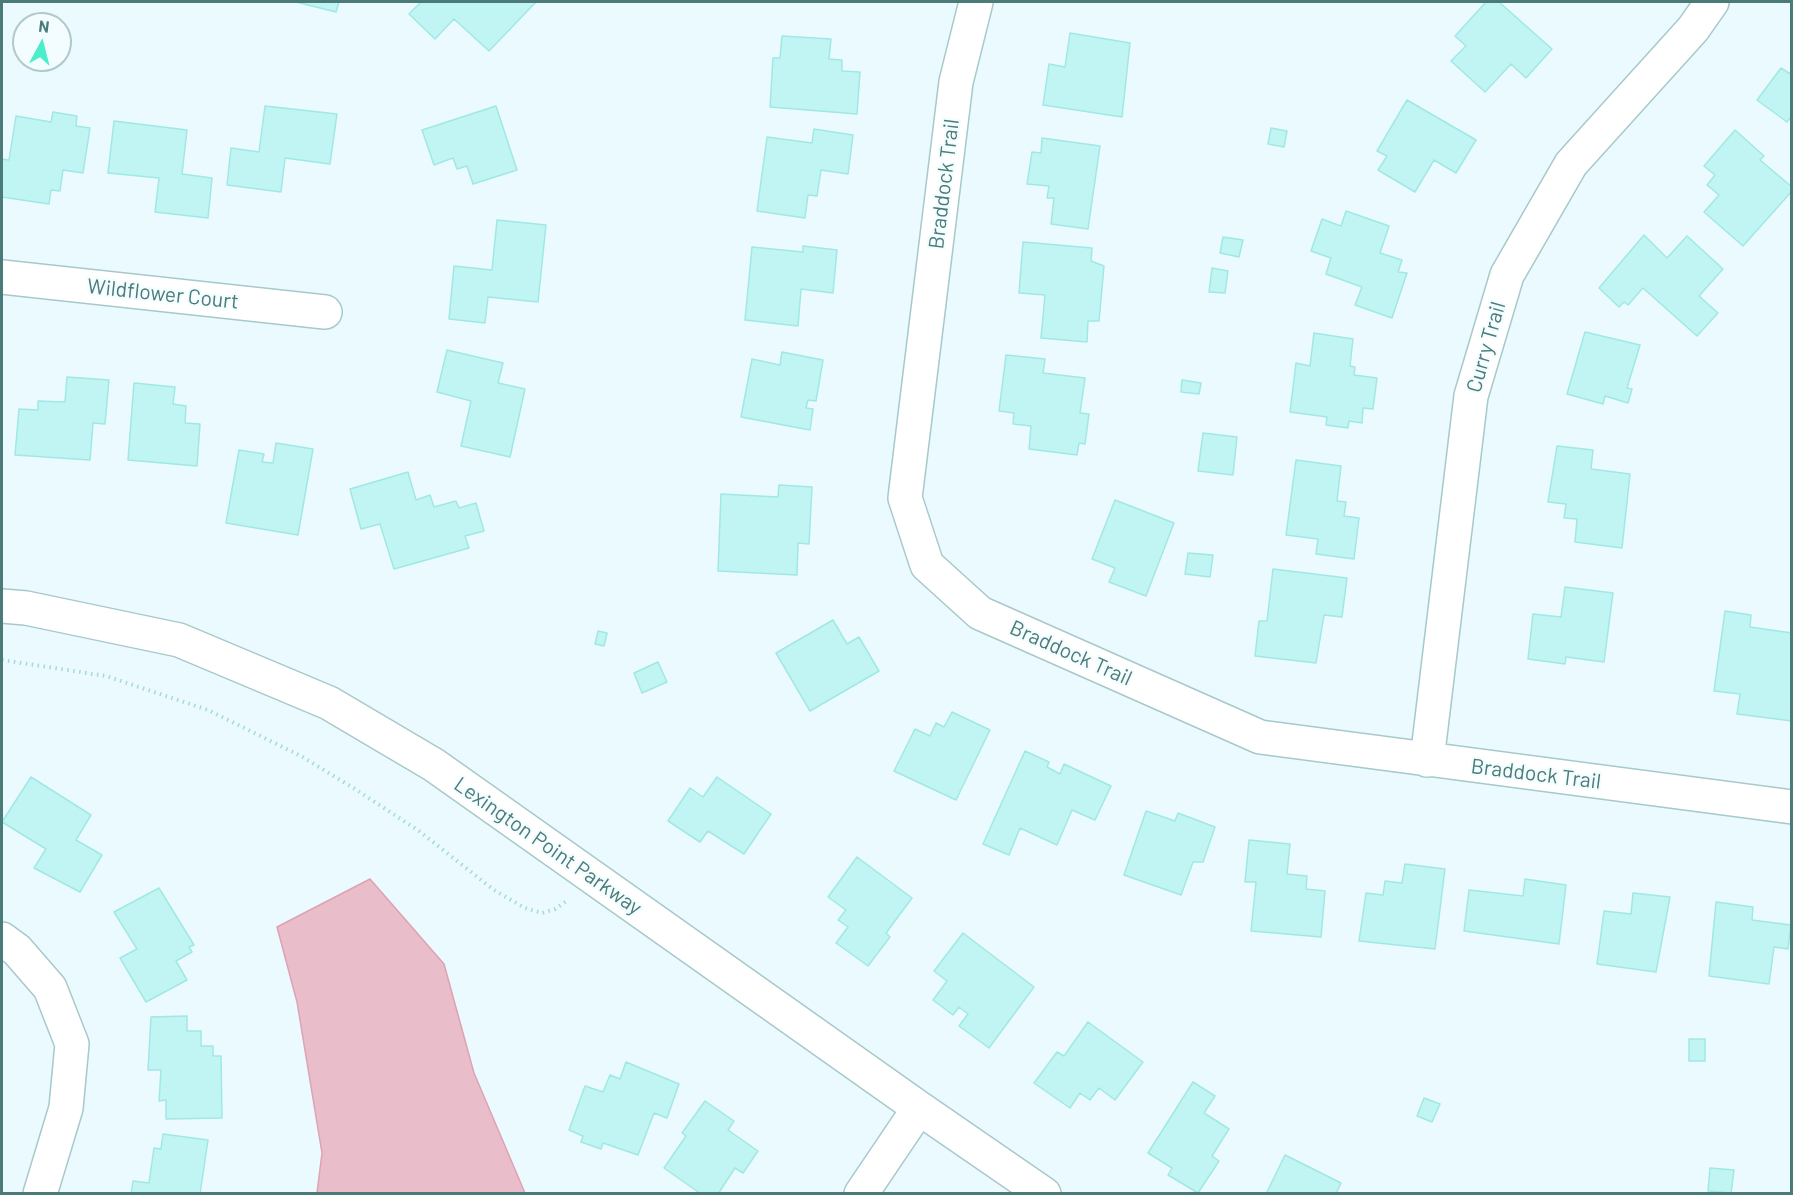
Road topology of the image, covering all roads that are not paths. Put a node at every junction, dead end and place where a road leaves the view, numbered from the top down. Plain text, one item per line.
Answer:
1 (976, 2) edge
2 (1712, 2) edge
3 (2, 277) edge
4 (324, 312) dead end
5 (2, 606) edge
6 (1427, 760) junction
7 (1791, 807) edge
8 (9, 944) edge
9 (919, 1108) junction
10 (40, 1194) edge
11 (861, 1194) edge
12 (1044, 1194) edge

1 - 6 street, Braddock Trail
2 - 6 street, Curry Trail
3 - 4 street, Wildflower Court
5 - 9 street, Lexington Point Parkway
6 - 7 street, Braddock Trail
8 - 10 street
9 - 11 street
9 - 12 street, Lexington Point Parkway

